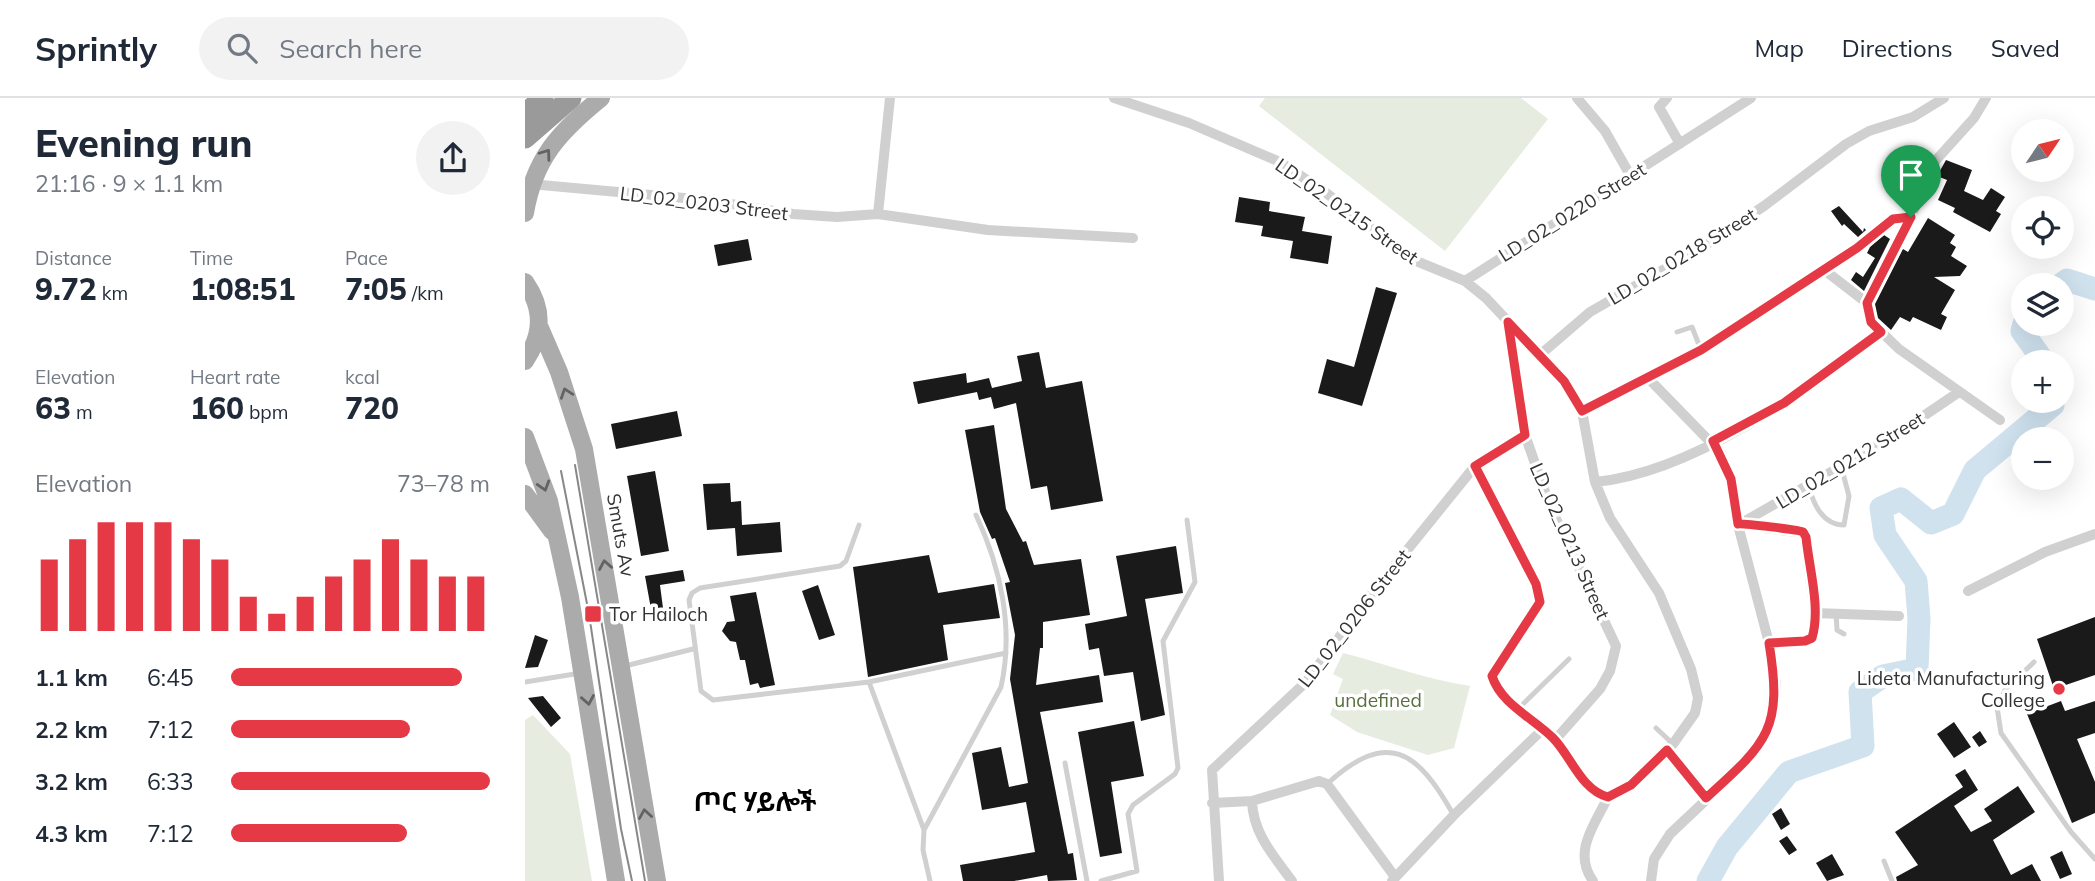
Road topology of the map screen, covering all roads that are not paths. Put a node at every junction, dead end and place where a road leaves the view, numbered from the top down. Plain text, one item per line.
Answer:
1 (543, 98) edge
2 (571, 98) edge
3 (601, 98) edge
4 (890, 98) edge
5 (1114, 98) edge
6 (1577, 98) edge
7 (1667, 98) edge
8 (1751, 98) edge
9 (1944, 98) edge
10 (1986, 98) edge
11 (1927, 103) edge
12 (525, 114) edge
13 (525, 138) edge
14 (1680, 144) junction
15 (1630, 175) junction
16 (530, 184) junction
17 (525, 213) edge
18 (878, 214) junction
19 (1911, 217) junction
20 (1133, 238) dead end
21 (1823, 269) junction
22 (1465, 281) junction
23 (525, 282) edge
24 (1867, 303) junction
25 (1508, 322) junction
26 (540, 328) junction
27 (1677, 332) dead end
28 (1881, 332) junction
29 (1701, 350) junction
30 (1541, 354) junction
31 (525, 361) edge
32 (1648, 378) junction
33 (1959, 392) junction
34 (1582, 411) junction
35 (2000, 420) dead end
36 (1525, 435) junction
37 (525, 437) edge
38 (1713, 441) junction
39 (1475, 466) junction
40 (1841, 466) junction
41 (1595, 482) junction
42 (1809, 486) junction
43 (525, 494) edge
44 (976, 515) dead end
45 (1187, 520) dead end
46 (1742, 523) junction
47 (859, 525) dead end
48 (2095, 534) edge
49 (557, 537) junction
50 (1968, 591) dead end
51 (1815, 613) junction
52 (1836, 613) junction
53 (1899, 616) dead end
54 (1844, 634) dead end
55 (1769, 643) junction
56 (693, 649) junction
57 (1006, 653) junction
58 (1569, 659) dead end
59 (2034, 662) dead end
60 (622, 666) junction
61 (583, 673) junction
62 (525, 682) edge
63 (869, 682) junction
64 (1518, 709) junction
65 (1656, 728) dead end
66 (1543, 729) junction
67 (1555, 740) junction
68 (1670, 747) junction
69 (1065, 763) dead end
70 (1327, 784) junction
71 (1608, 797) junction
72 (1706, 798) junction
73 (1252, 801) junction
74 (1212, 803) junction
75 (1454, 815) junction
76 (924, 830) junction
77 (2095, 859) edge
78 (1884, 861) dead end
79 (1393, 879) edge
80 (616, 881) edge
81 (657, 881) edge
82 (930, 881) edge
83 (1087, 881) edge
84 (1101, 881) edge
85 (1219, 881) edge
86 (1292, 881) edge
87 (1593, 881) edge
88 (1651, 881) edge
89 (1892, 881) edge

1 - 12 highway
2 - 13 highway
16 -> 3 main road
4 - 18 street
5 - 22 street, LD_02_0215 Street
6 - 15 street
7 - 14 street
8 - 14 street, LD_02_0220 Street
9 - 11 street, LD_02_0218 Street
10 - 19 street
11 - 30 street, LD_02_0218 Street
14 - 15 street, LD_02_0220 Street
15 - 22 street, LD_02_0220 Street
16 - 17 main road
16 - 18 street, LD_02_0203 Street
18 - 20 street, LD_02_0203 Street
19 - 21 street
19 - 24 street
21 - 24 street
21 - 29 street
22 - 25 street, LD_02_0215 Street
23 - 26 main road, Smuts Av
24 - 28 street
25 - 30 street, LD_02_0215 Street
25 - 36 street, LD_02_0213 Street
26 - 31 main road
60 -> 26 main road, Smuts Av
27 - 29 lane
28 - 33 street
28 - 38 street
29 - 32 street
30 - 34 street, LD_02_0215 Street
32 - 34 street
32 - 38 street
33 - 35 street
33 - 40 street, LD_02_0212 Street
34 - 41 street, LD_02_0215 Street
36 - 39 street, LD_02_0206 Street
36 - 67 street, LD_02_0213 Street
37 -> 49 main road
38 - 41 street
38 - 46 street
39 - 64 street
39 - 74 street, LD_02_0206 Street
40 - 42 street, LD_02_0212 Street
40 - 42 lane
41 - 68 street, LD_02_0215 Street
42 - 46 street, LD_02_0212 Street
43 - 49 main road
44 - 57 lane
45 - 84 lane
46 - 51 street
46 - 55 street
47 - 56 lane
48 - 50 street
49 - 61 main road
51 - 52 street
51 - 55 street
52 - 53 street
52 - 54 lane
55 - 72 street
56 - 60 lane
56 - 63 lane
57 - 63 lane
57 - 76 lane
58 - 64 lane
59 - 77 lane
81 -> 60 main road, Smuts Av
61 - 62 lane
61 -> 80 main road
63 - 76 lane
64 - 66 street
65 - 68 lane
66 - 67 street
66 - 75 street
67 - 71 street
68 - 71 street, LD_02_0215 Street
68 - 72 lane
69 - 83 lane
70 - 73 street
70 - 75 lane
70 - 79 street
71 - 87 street
72 - 88 street
73 - 74 street
73 - 86 street
74 - 85 street, LD_02_0206 Street
75 - 79 street
76 - 82 lane
78 - 89 lane

